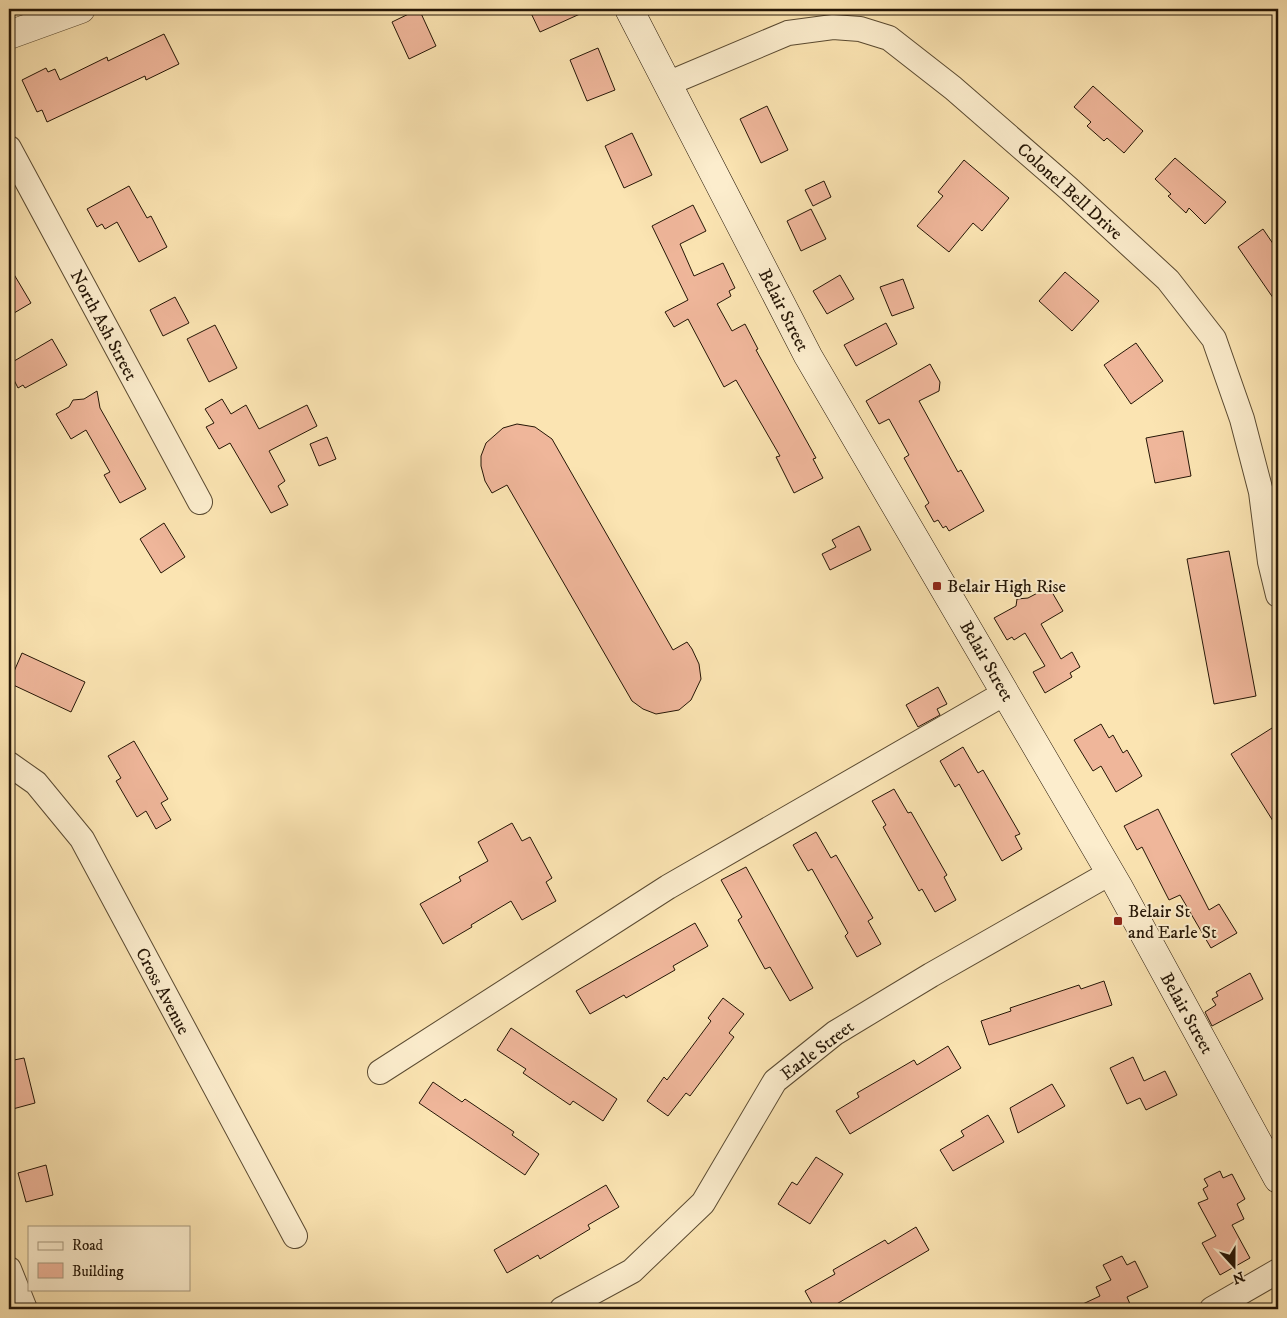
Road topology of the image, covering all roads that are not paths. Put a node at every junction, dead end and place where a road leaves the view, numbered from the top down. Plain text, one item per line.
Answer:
1 (81, 9) edge
2 (630, 9) edge
3 (9, 35) edge
4 (667, 84) junction
5 (9, 148) edge
6 (200, 502) dead end
7 (1278, 595) edge
8 (1005, 692) junction
9 (9, 764) edge
10 (1110, 873) junction
11 (380, 1072) dead end
12 (1278, 1179) edge
13 (294, 1236) dead end
14 (9, 1269) edge
15 (1278, 1271) edge
16 (25, 1309) edge
17 (562, 1309) edge
18 (1212, 1309) edge

1 - 3 main road
2 - 4 main road, Belair Street
4 - 7 street, Colonel Bell Drive
4 - 8 main road, Belair Street
5 - 6 street, North Ash Street
8 - 10 main road, Belair Street
8 - 11 street
9 - 13 street, Cross Avenue
10 - 12 main road, Belair Street
10 - 17 street, Earle Street
14 - 16 street
15 - 18 street

